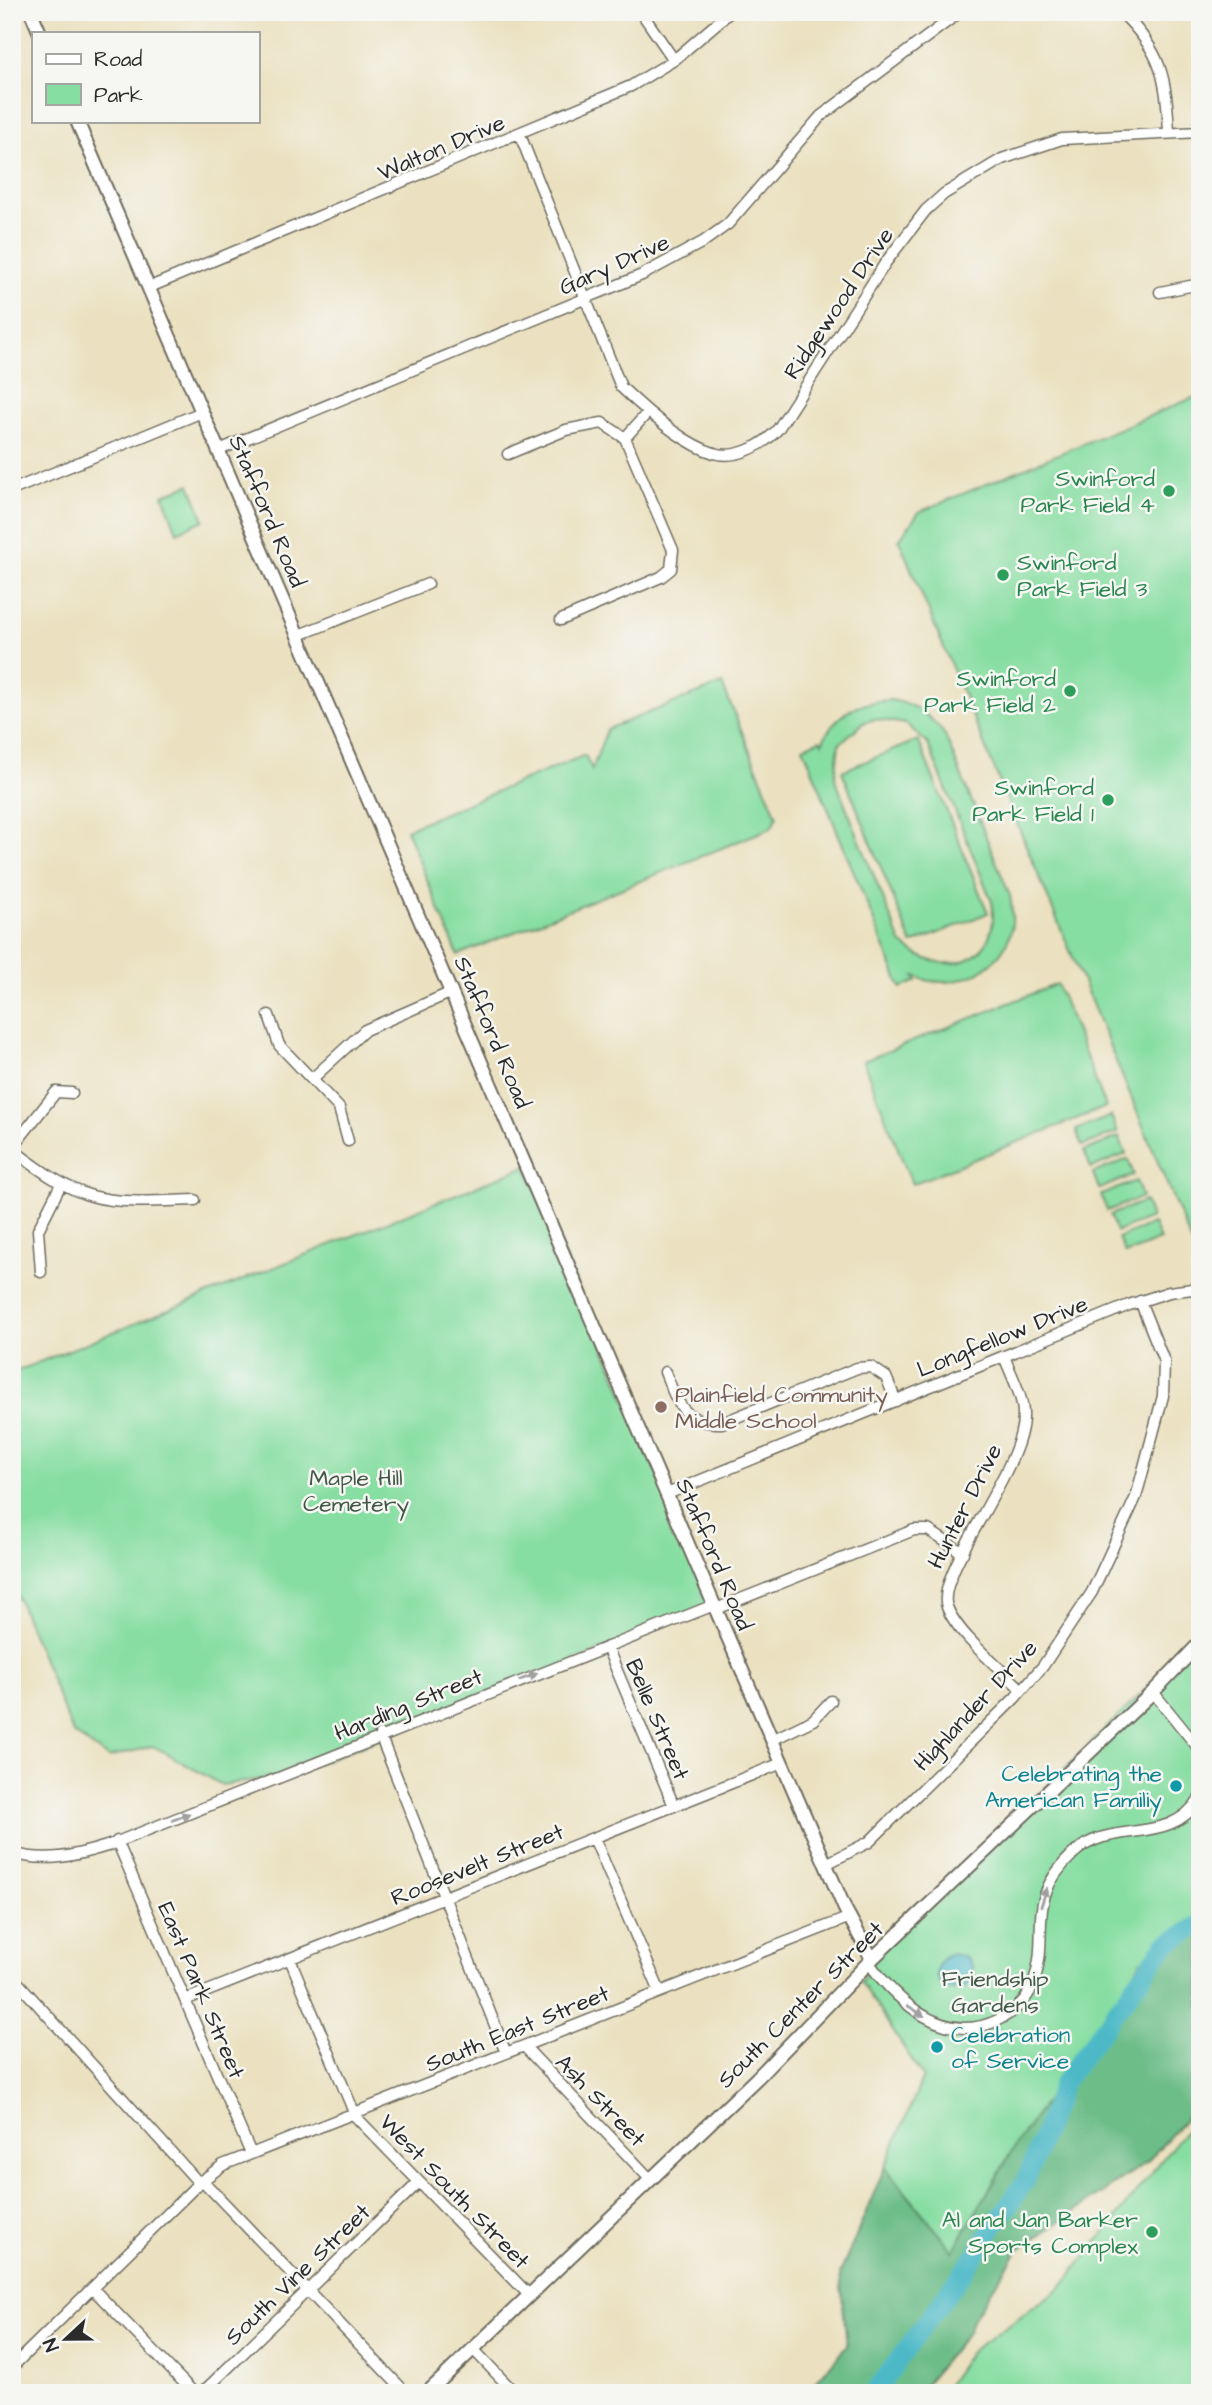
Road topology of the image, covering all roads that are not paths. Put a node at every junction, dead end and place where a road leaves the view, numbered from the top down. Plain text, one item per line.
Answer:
1 (31, 12) edge
2 (641, 12) edge
3 (730, 12) edge
4 (960, 12) edge
5 (1121, 12) edge
6 (40, 32) edge
7 (674, 60) junction
8 (77, 122) edge
9 (1170, 132) junction
10 (1200, 132) edge
11 (520, 135) junction
12 (1200, 284) edge
13 (150, 288) junction
14 (1160, 292) dead end
15 (587, 298) junction
16 (202, 412) junction
17 (648, 412) junction
18 (625, 438) junction
19 (219, 450) junction
20 (508, 454) dead end
21 (12, 490) edge
22 (428, 584) dead end
23 (561, 620) dead end
24 (299, 635) junction
25 (453, 992) junction
26 (269, 1015) dead end
27 (313, 1078) junction
28 (72, 1093) dead end
29 (348, 1141) dead end
30 (12, 1149) edge
31 (61, 1184) junction
32 (195, 1200) dead end
33 (41, 1272) dead end
34 (1200, 1288) edge
35 (1140, 1301) junction
36 (1004, 1356) junction
37 (664, 1372) dead end
38 (896, 1401) junction
39 (667, 1494) junction
40 (962, 1553) junction
41 (715, 1607) junction
42 (1200, 1643) edge
43 (607, 1647) junction
44 (1022, 1690) junction
45 (1153, 1692) junction
46 (831, 1701) dead end
47 (380, 1735) junction
48 (772, 1740) junction
49 (1200, 1750) edge
50 (782, 1763) junction
51 (1200, 1798) edge
52 (674, 1806) junction
53 (594, 1838) junction
54 (117, 1841) junction
55 (12, 1853) edge
56 (826, 1864) junction
57 (445, 1897) junction
58 (850, 1917) junction
59 (290, 1959) junction
60 (871, 1961) junction
61 (12, 1976) edge
62 (660, 1992) junction
63 (185, 2000) junction
64 (524, 2046) junction
65 (506, 2053) junction
66 (355, 2113) junction
67 (251, 2154) junction
68 (650, 2180) junction
69 (201, 2181) junction
70 (419, 2182) junction
71 (93, 2289) junction
72 (307, 2290) junction
73 (529, 2295) junction
74 (473, 2349) junction
75 (12, 2367) edge
76 (194, 2393) edge
77 (202, 2393) edge
78 (406, 2393) edge
79 (427, 2393) edge
80 (515, 2393) edge

1 - 6 street
2 - 7 street
3 - 7 street, Walton Drive
4 - 15 street, Gary Drive
5 - 9 street
7 - 11 street, Walton Drive
8 - 13 street, Stafford Road
9 - 10 street, Ridgewood Drive
9 - 17 street, Ridgewood Drive
11 - 13 street, Walton Drive
11 - 15 street, Ridgewood Drive
12 - 14 street
13 - 16 street, Stafford Road
15 - 17 street, Ridgewood Drive
15 - 19 street, Gary Drive
16 - 19 street, Stafford Road
16 - 21 street
17 - 18 street
18 - 20 street
18 - 23 street
19 - 24 street, Stafford Road
22 - 24 street
24 - 25 street, Stafford Road
25 - 27 street
25 - 39 street, Stafford Road
26 - 27 street
27 - 29 street
28 - 30 street
30 - 31 street
31 - 32 street
31 - 33 street
34 - 35 street, Longfellow Drive
35 - 36 street, Longfellow Drive
35 - 44 street, Highlander Drive
36 - 38 street, Longfellow Drive
36 - 40 street, Hunter Drive
37 - 38 street
38 - 39 street, Longfellow Drive
39 - 41 street, Stafford Road
40 - 41 street, Harding Street
40 - 44 street, Hunter Drive
41 - 43 street, Harding Street
41 - 48 street, Stafford Road
42 - 45 street, South Center Street
47 -> 43 street, Harding Street
43 - 52 street, Belle Street
44 - 56 street, Highlander Drive
45 - 49 street
45 - 60 street, South Center Street
46 - 48 street
54 -> 47 street, Harding Street
47 - 57 street
48 - 50 street, Stafford Road
50 - 52 street, Roosevelt Street
50 - 56 street, Stafford Road
60 -> 51 street
52 - 53 street, Roosevelt Street
53 - 57 street, Roosevelt Street
53 - 62 street
54 - 55 street, Harding Street
54 - 63 street, East Park Street
56 - 58 street, Stafford Road
57 - 59 street, Roosevelt Street
57 - 65 street
58 - 60 street, Stafford Road
58 - 62 street, South East Street
59 - 63 street, Roosevelt Street
59 - 66 street, West South Street
60 - 68 street, South Center Street
61 - 69 street
62 - 64 street, South East Street
63 - 67 street, East Park Street
64 - 65 street, South East Street
64 - 68 street, Ash Street
65 - 66 street, South East Street
66 - 67 street, South East Street
66 - 70 street, West South Street
67 - 69 street, South East Street
68 - 73 street, South Center Street
69 - 71 street, South East Street
69 - 72 street
70 - 72 street, South Vine Street
70 - 73 street, West South Street
71 - 75 street, South East Street
71 - 76 street
72 - 77 street, South Vine Street
72 - 78 street
73 - 74 street, South Center Street
74 - 79 street, South Center Street
74 - 80 street

